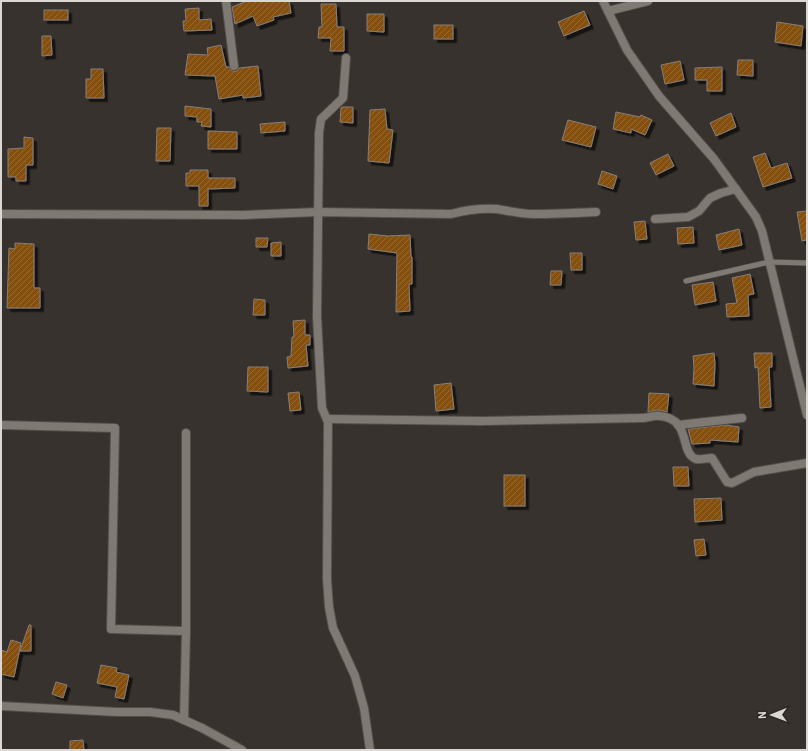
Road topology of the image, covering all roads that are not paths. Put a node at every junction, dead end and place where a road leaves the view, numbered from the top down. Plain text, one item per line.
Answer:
1 (226, 1) edge
2 (603, 1) edge
3 (648, 1) edge
4 (608, 11) junction
5 (346, 58) dead end
6 (234, 66) dead end
7 (736, 189) junction
8 (318, 212) junction
9 (596, 212) dead end
10 (1, 214) edge
11 (655, 219) dead end
12 (769, 262) junction
13 (807, 263) edge
14 (686, 281) dead end
15 (807, 415) edge
16 (742, 418) dead end
17 (327, 419) junction
18 (1, 425) edge
19 (678, 425) junction
20 (186, 433) dead end
21 (807, 463) edge
22 (186, 631) junction
23 (1, 706) edge
24 (184, 720) junction
25 (242, 750) edge
26 (370, 750) edge

1 - 6 street
2 - 4 street
3 - 4 street
4 - 7 street
5 - 8 street
7 - 11 street
7 - 12 street
8 - 9 street
8 - 10 street
8 - 17 street
12 - 13 lane
12 - 14 lane
12 - 15 street
16 - 19 street
17 - 19 street
17 - 26 street
18 - 22 street
19 - 21 street
20 - 22 street
22 - 24 street
23 - 24 street
24 - 25 street

